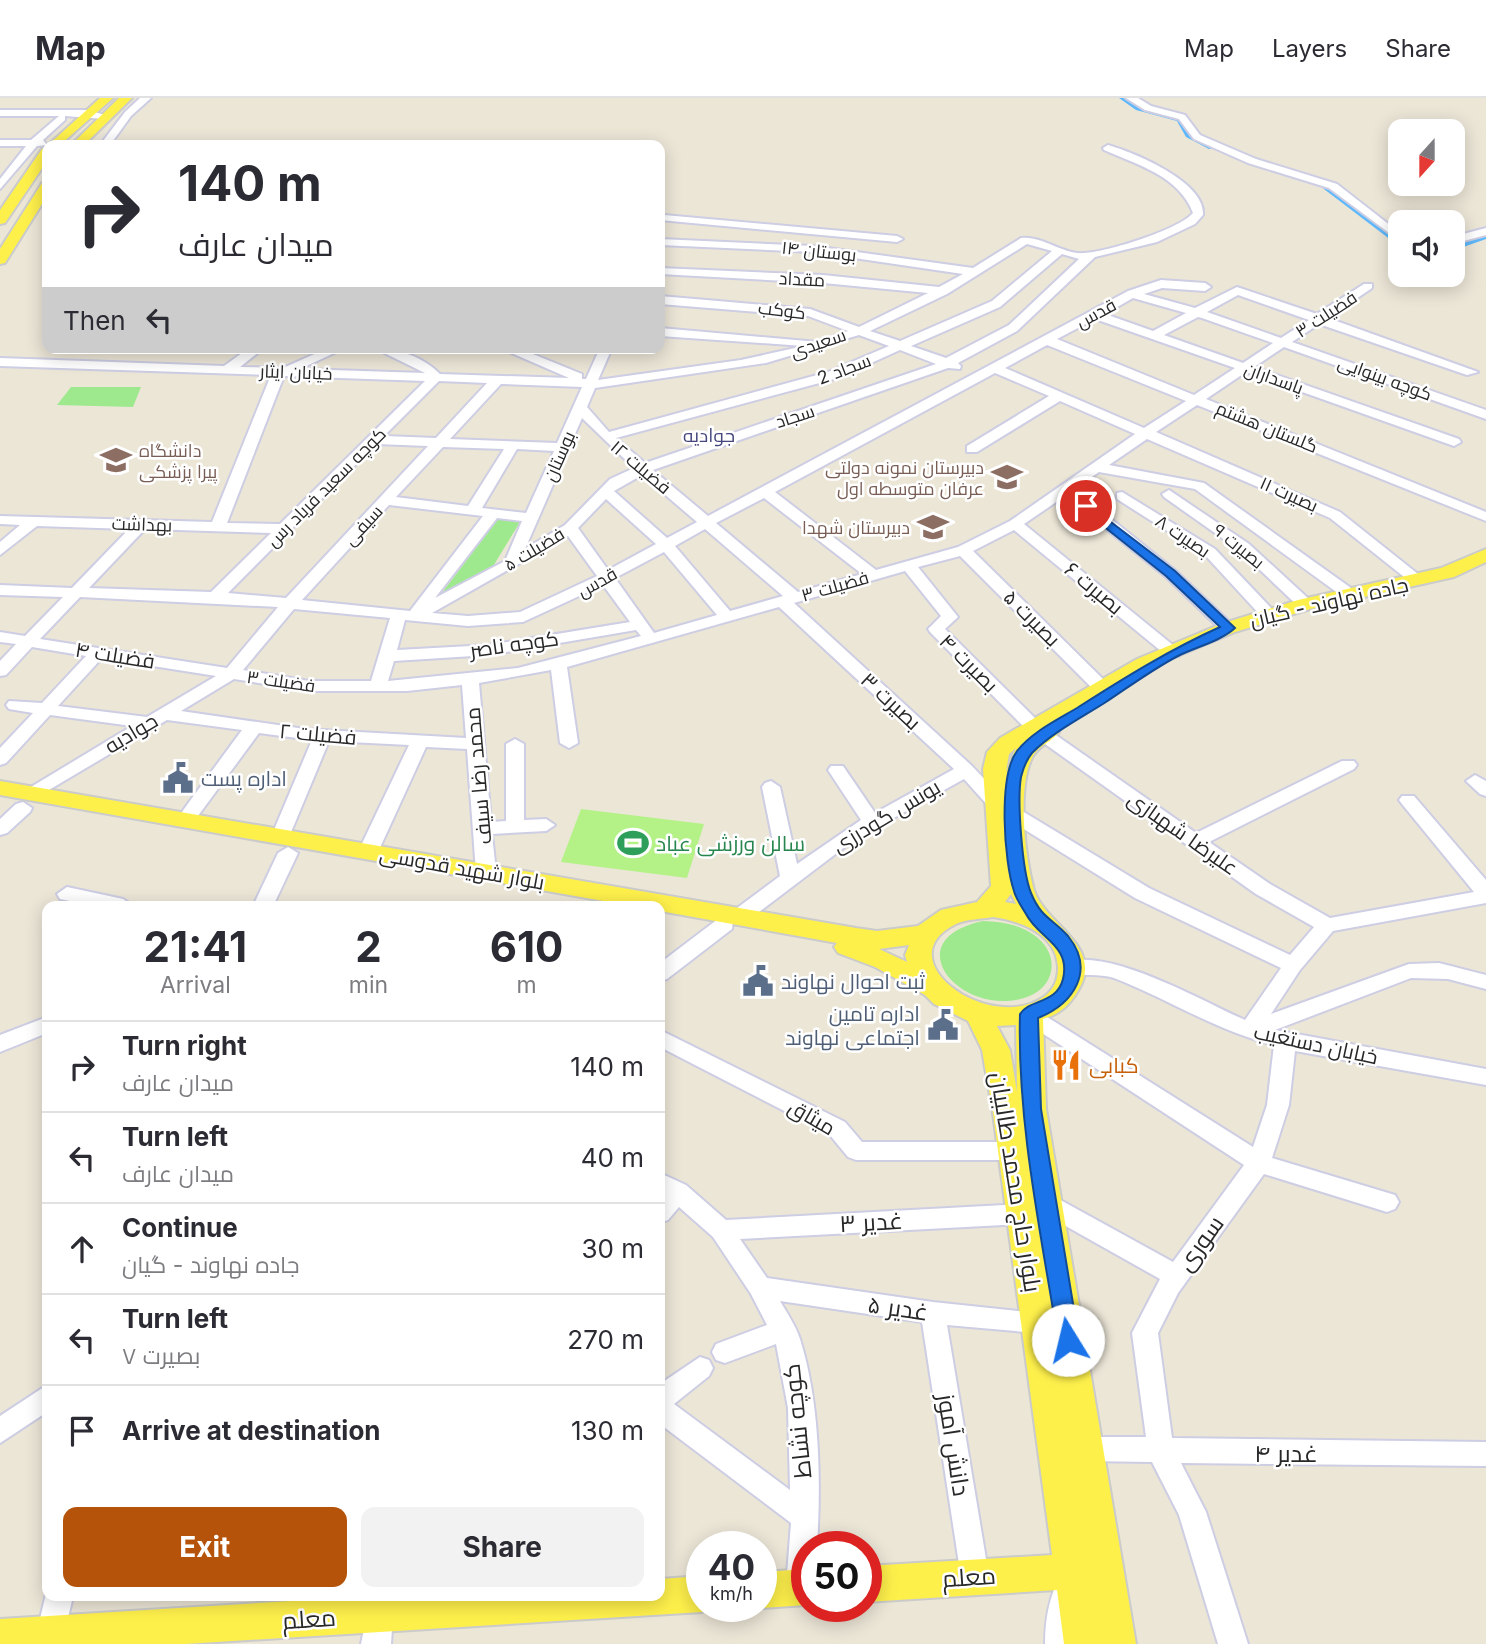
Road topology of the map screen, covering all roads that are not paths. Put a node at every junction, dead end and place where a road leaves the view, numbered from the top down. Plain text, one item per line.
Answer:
1 (84, 98) edge
2 (107, 98) edge
3 (125, 98) edge
4 (146, 98) edge
5 (1131, 98) edge
6 (0, 115) edge
7 (104, 116) junction
8 (72, 117) junction
9 (57, 140) edge
10 (82, 140) edge
11 (109, 140) edge
12 (0, 143) edge
13 (34, 143) junction
14 (42, 145) edge
15 (1108, 148) dead end
16 (42, 161) edge
17 (0, 170) edge
18 (13, 170) junction
19 (0, 186) edge
20 (42, 194) edge
21 (0, 219) edge
22 (665, 219) edge
23 (1388, 229) edge
24 (1486, 231) edge
25 (1465, 237) edge
26 (897, 240) dead end
27 (665, 242) edge
28 (1059, 251) junction
29 (1085, 259) junction
30 (0, 260) edge
31 (665, 271) edge
32 (978, 272) junction
33 (1368, 286) dead end
34 (1205, 288) dead end
35 (944, 291) junction
36 (1132, 294) junction
37 (665, 300) edge
38 (1194, 312) junction
39 (1094, 314) junction
40 (1319, 319) junction
41 (856, 330) junction
42 (665, 332) edge
43 (1154, 335) junction
44 (1047, 340) junction
45 (1284, 342) junction
46 (825, 343) junction
47 (898, 347) junction
48 (250, 354) edge
49 (324, 354) edge
50 (395, 354) edge
51 (520, 354) edge
52 (604, 354) edge
53 (0, 362) edge
54 (947, 363) junction
55 (1245, 368) junction
56 (227, 370) junction
57 (989, 371) junction
58 (280, 372) junction
59 (1472, 372) dead end
60 (436, 377) junction
61 (498, 379) junction
62 (591, 384) junction
63 (1058, 396) junction
64 (1196, 400) junction
65 (580, 408) junction
66 (1486, 415) edge
67 (1144, 434) junction
68 (606, 438) junction
69 (374, 440) junction
70 (439, 442) junction
71 (1454, 442) dead end
72 (513, 445) junction
73 (563, 447) junction
74 (972, 449) dead end
75 (1096, 467) junction
76 (642, 469) junction
77 (1065, 489) junction
78 (763, 490) junction
79 (606, 491) junction
80 (1169, 494) dead end
81 (1122, 496) dead end
82 (386, 500) junction
83 (472, 512) junction
84 (493, 514) junction
85 (1486, 517) edge
86 (531, 519) junction
87 (0, 520) edge
88 (33, 521) junction
89 (706, 523) junction
90 (142, 524) junction
91 (1015, 524) junction
92 (218, 527) junction
93 (570, 528) junction
94 (284, 529) junction
95 (665, 544) junction
96 (0, 550) edge
97 (963, 550) junction
98 (1486, 555) edge
99 (511, 564) junction
100 (909, 566) junction
101 (874, 576) junction
102 (605, 578) junction
103 (1418, 581) junction
104 (0, 590) edge
105 (76, 592) junction
106 (1352, 596) junction
107 (215, 597) junction
108 (788, 599) junction
109 (291, 602) junction
110 (1305, 604) junction
111 (1268, 614) junction
112 (406, 615) junction
113 (727, 617) junction
114 (1228, 628) junction
115 (645, 632) junction
116 (0, 638) edge
117 (29, 641) junction
118 (99, 651) junction
119 (1173, 653) junction
120 (387, 656) junction
121 (558, 663) junction
122 (0, 671) edge
123 (231, 674) junction
124 (471, 680) junction
125 (378, 687) junction
126 (1100, 687) junction
127 (15, 705) dead end
128 (46, 710) junction
129 (156, 718) junction
130 (254, 727) junction
131 (1038, 731) junction
132 (323, 735) junction
133 (421, 741) junction
134 (569, 743) dead end
135 (475, 744) junction
136 (515, 744) dead end
137 (0, 759) edge
138 (1348, 765) dead end
139 (837, 770) dead end
140 (966, 770) junction
141 (771, 787) dead end
142 (0, 788) edge
143 (1409, 800) dead end
144 (18, 802) edge
145 (1004, 808) junction
146 (185, 820) junction
147 (872, 822) junction
148 (546, 825) dead end
149 (515, 827) junction
150 (0, 829) edge
151 (482, 829) junction
152 (1195, 841) junction
153 (284, 845) junction
154 (368, 852) junction
155 (486, 872) junction
156 (790, 878) junction
157 (67, 894) dead end
158 (1486, 894) edge
159 (100, 901) edge
160 (265, 901) edge
161 (589, 901) edge
162 (635, 901) edge
163 (665, 907) edge
164 (986, 908) junction
165 (665, 914) edge
166 (732, 920) junction
167 (1038, 921) junction
168 (1327, 925) junction
169 (925, 934) junction
170 (1293, 965) junction
171 (1073, 967) junction
172 (665, 970) edge
173 (1486, 982) edge
174 (930, 988) junction
175 (978, 1014) junction
176 (1029, 1014) junction
177 (42, 1027) edge
178 (1249, 1031) junction
179 (1285, 1040) junction
180 (665, 1041) edge
181 (0, 1044) edge
182 (1486, 1077) edge
183 (1012, 1151) junction
184 (1259, 1163) junction
185 (669, 1187) edge
186 (1387, 1202) dead end
187 (1034, 1209) junction
188 (721, 1230) junction
189 (1177, 1276) junction
190 (760, 1287) junction
191 (933, 1313) junction
192 (1037, 1322) junction
193 (782, 1330) junction
194 (725, 1352) dead end
195 (700, 1368) dead end
196 (665, 1395) edge
197 (42, 1401) edge
198 (665, 1413) edge
199 (0, 1431) edge
200 (1085, 1449) junction
201 (1161, 1452) junction
202 (1486, 1454) edge
203 (805, 1517) junction
204 (805, 1531) edge
205 (1072, 1571) junction
206 (975, 1577) junction
207 (882, 1583) edge
208 (686, 1596) edge
209 (665, 1598) edge
210 (58, 1601) edge
211 (637, 1601) edge
212 (377, 1629) edge
213 (51, 1635) junction
214 (0, 1637) edge
215 (99, 1638) edge
216 (1060, 1644) edge
217 (1083, 1644) edge
218 (1117, 1644) edge
219 (1233, 1644) edge

1 - 8 street
2 - 8 main road
3 - 7 main road
4 - 11 street
5 - 23 street
6 - 8 street
7 - 8 street
7 - 10 main road
8 - 9 main road
8 - 13 street
12 - 13 street
13 - 14 street
13 - 18 street
15 - 29 street
16 - 21 main road
17 - 18 street
18 - 19 street
20 - 30 main road
22 - 26 street
24 - 25 street
27 - 32 street, بوستان ۱۴
28 - 29 street
28 - 32 street, سعیدی
28 - 47 street, سجاد 2
29 - 54 street, سجاد
31 - 35 street, مقداد
32 - 35 street, سعیدی
33 - 40 street, فضیلت ۳
34 - 36 street, قدس
35 - 41 street, سعیدی
36 - 38 street, پاسداران
36 - 39 street, قدس
37 - 41 street, کوکب
38 - 40 street
38 - 43 street
38 - 45 street, پاسداران
39 - 43 street, پاسداران
39 - 44 street, قدس
40 - 45 street, فضیلت ۳
40 - 59 street
41 - 46 street, سعیدی
41 - 47 street, کوکب
42 - 46 street
43 - 55 street, پاسداران
44 - 57 street, قدس
44 - 64 street, گلستان هشتم
45 - 55 street, فضیلت ۳
45 - 66 street, کوچه بینوایی
46 - 62 street, سعیدی
47 - 54 street, کوکب
47 - 68 street, سجاد 2
48 - 56 street
49 - 58 street
50 - 60 street
51 - 62 street
52 - 62 street, بوستان
53 - 56 street, خیابان ایثار
54 - 57 street, کوکب
54 - 76 street, سجاد
55 - 64 street, فضیلت ۳
55 - 71 street, پاسداران
56 - 58 street, خیابان ایثار
57 - 63 street, بصیرت ۱۱
57 - 78 street, قدس
58 - 60 street, خیابان ایثار
58 - 92 street
60 - 61 street, خیابان ایثار
60 - 69 street, کوچه سعید فریاد رس
61 - 62 street, خیابان ایثار
61 - 70 street, سیفی
62 - 65 street, بوستان
63 - 67 street, بصیرت ۱۱
63 - 74 street
64 - 67 street, فضیلت ۳
64 - 85 street, گلستان هشتم
65 - 68 street, فضیلت ۱۲
65 - 73 street, بوستان
67 - 75 street, فضیلت ۳
67 - 103 street, بصیرت ۱۱
68 - 76 street, فضیلت ۱۲
69 - 70 street
69 - 94 street, کوچه سعید فریاد رس
70 - 72 street
70 - 82 street, سیفی
72 - 73 street
72 - 83 street
73 - 86 street, بوستان
75 - 77 street, فضیلت ۳
75 - 106 street, بصیرت ۸
76 - 79 street, فضیلت ۵
76 - 89 street, فضیلت ۱۲
77 - 91 street, فضیلت ۳
77 - 114 street
78 - 89 street, قدس
78 - 101 street
79 - 93 street, فضیلت ۵
79 - 95 street
80 - 110 street, بصیرت ۹
81 - 111 street, بصیرت ۸
82 - 83 street
82 - 109 street, سیفی
83 - 84 street
84 - 86 street
84 - 112 street
86 - 99 street, بوستان
87 - 88 street, بهداشت
88 - 90 street, بهداشت
88 - 96 street
89 - 95 street, قدس
89 - 108 street
90 - 92 street, بهداشت
90 - 105 street
91 - 97 street, فضیلت ۳
91 - 119 street, بصیرت ۶
92 - 94 street, بهداشت
93 - 99 street, فضیلت ۵
93 - 102 street
94 - 107 street, کوچه سعید فریاد رس
95 - 102 street, قدس
95 - 113 street
97 - 100 street, فضیلت ۳
97 - 126 street, بصیرت ۵
98 - 103 main road, جاده نهاوند - گیان
99 - 112 street, فضیلت ۵
100 - 101 street, فضیلت ۳
100 - 131 street, بصیرت ۴
101 - 108 street, فضیلت ۳
102 - 112 street, قدس
102 - 115 street
103 - 106 main road, جاده نهاوند - گیان
104 - 105 street, قدس
105 - 107 street, قدس
105 - 117 street
106 - 110 main road, جاده نهاوند - گیان
107 - 109 street, قدس
108 - 113 street, فضیلت ۳
108 - 140 street, بصیرت ۳
109 - 112 street, قدس
109 - 123 street, سیفی
110 - 111 main road, جاده نهاوند - گیان
111 - 114 main road, جاده نهاوند - گیان
112 - 120 street
113 - 115 street, فضیلت ۳
114 - 119 main road, جاده نهاوند - گیان
115 - 120 street, کوچه ناصر
115 - 121 street, فضیلت ۳
116 - 117 street, فضیلت ۴
117 - 118 street, فضیلت ۴
117 - 122 street
118 - 123 street, فضیلت ۴
118 - 128 street
119 - 126 main road, جاده نهاوند - گیان
119 - 131 main road, جاده نهاوند - گیان
120 - 125 street
121 - 124 street, فضیلت ۳
121 - 134 street
123 - 125 street, فضیلت ۳
123 - 129 street, جوادیه
124 - 125 street, فضیلت ۳
124 - 135 street, محمد رضا سیف
126 - 131 main road, جاده نهاوند - گیان
127 - 128 street, فضیلت ۲
128 - 129 street, فضیلت ۲
128 - 137 street
129 - 130 street, فضیلت ۲
129 - 144 street, جوادیه
130 - 132 street, فضیلت ۲
130 - 146 street
131 - 145 main road, جاده نهاوند - گیان
131 - 152 street, علیرضا شهبازی
132 - 133 street, فضیلت ۲
132 - 153 street
133 - 135 street, فضیلت ۲
133 - 154 street
135 - 151 street, محمد رضا سیف
136 - 149 street
138 - 152 street
139 - 147 street
140 - 145 street, بصیرت ۳
140 - 147 street, یونس گودرزی
141 - 156 street
142 - 144 main road, بلوار شهید قدوسی
143 - 158 street
144 - 146 main road, بلوار شهید قدوسی
144 - 150 street, جوادیه
144 - 153 main road, بلوار شهید قدوسی
145 - 164 main road, جاده نهاوند - گیان
145 - 167 main road, جاده نهاوند - گیان
145 - 170 street, بصیرت ۳
146 - 153 main road, بلوار شهید قدوسی
147 - 156 street, یونس گودرزی
148 - 149 street
149 - 151 street
151 - 155 street, محمد رضا سیف
152 - 168 street, علیرضا شهبازی
153 - 154 main road, بلوار شهید قدوسی
153 - 160 street
153 - 161 main road, بلوار شهید قدوسی
154 - 155 main road, بلوار شهید قدوسی
155 - 162 main road, بلوار شهید قدوسی
156 - 166 street, یونس گودرزی
157 - 159 street
158 - 168 street
163 - 166 main road, بلوار شهید قدوسی
164 - 167 main road
164 - 169 main road
165 - 166 main road, بلوار شهید قدوسی
166 - 169 main road, بلوار شهید قدوسی
166 - 172 street, یونس گودرزی
166 - 174 main road, بلوار شهید قدوسی
167 - 171 main road
168 - 170 street
169 - 174 main road
170 - 178 street
171 - 176 main road
171 - 178 street, خیابان دستغیب
173 - 178 street
174 - 175 main road
175 - 176 main road
175 - 183 main road, بلوار حاج محمد طالبیان
176 - 184 street
176 - 187 main road, بلوار حاج محمد طالبیان
177 - 181 street
178 - 179 street, خیابان دستغیب
179 - 182 street, خیابان دستغیب
179 - 184 street, سوری
180 - 183 street, میثاق
183 - 187 main road, بلوار حاج محمد طالبیان
184 - 186 street
184 - 189 street, سوری
185 - 188 street, کوچه نشاط
187 - 188 street, غدیر ۳
187 - 189 street
187 - 192 main road, بلوار حاج محمد طالبیان
187 - 200 main road, بلوار حاج محمد طالبیان
188 - 190 street, کوچه نشاط
189 - 201 street, سوری
190 - 191 street, غدیر ۵
190 - 193 street, کوچه نشاط
191 - 192 street, غدیر ۵
191 - 206 street, دانش آموز
192 - 205 main road, بلوار حاج محمد طالبیان
193 - 194 street
193 - 203 street, کوچه نشاط
195 - 196 street
197 - 199 street
198 - 203 street
200 - 201 street, غدیر ۴
200 - 218 main road, بلوار حاج محمد طالبیان
201 - 202 street, غدیر ۴
201 - 219 street, سوری
203 - 204 street, کوچه نشاط
205 - 206 main road, معلم
205 - 216 street
205 - 217 main road, بلوار حاج محمد طالبیان
206 - 207 main road, معلم
208 - 209 main road, معلم
210 - 213 street
211 - 212 main road, معلم
212 - 215 main road, معلم
213 - 214 main road, معلم
213 - 215 main road, معلم

